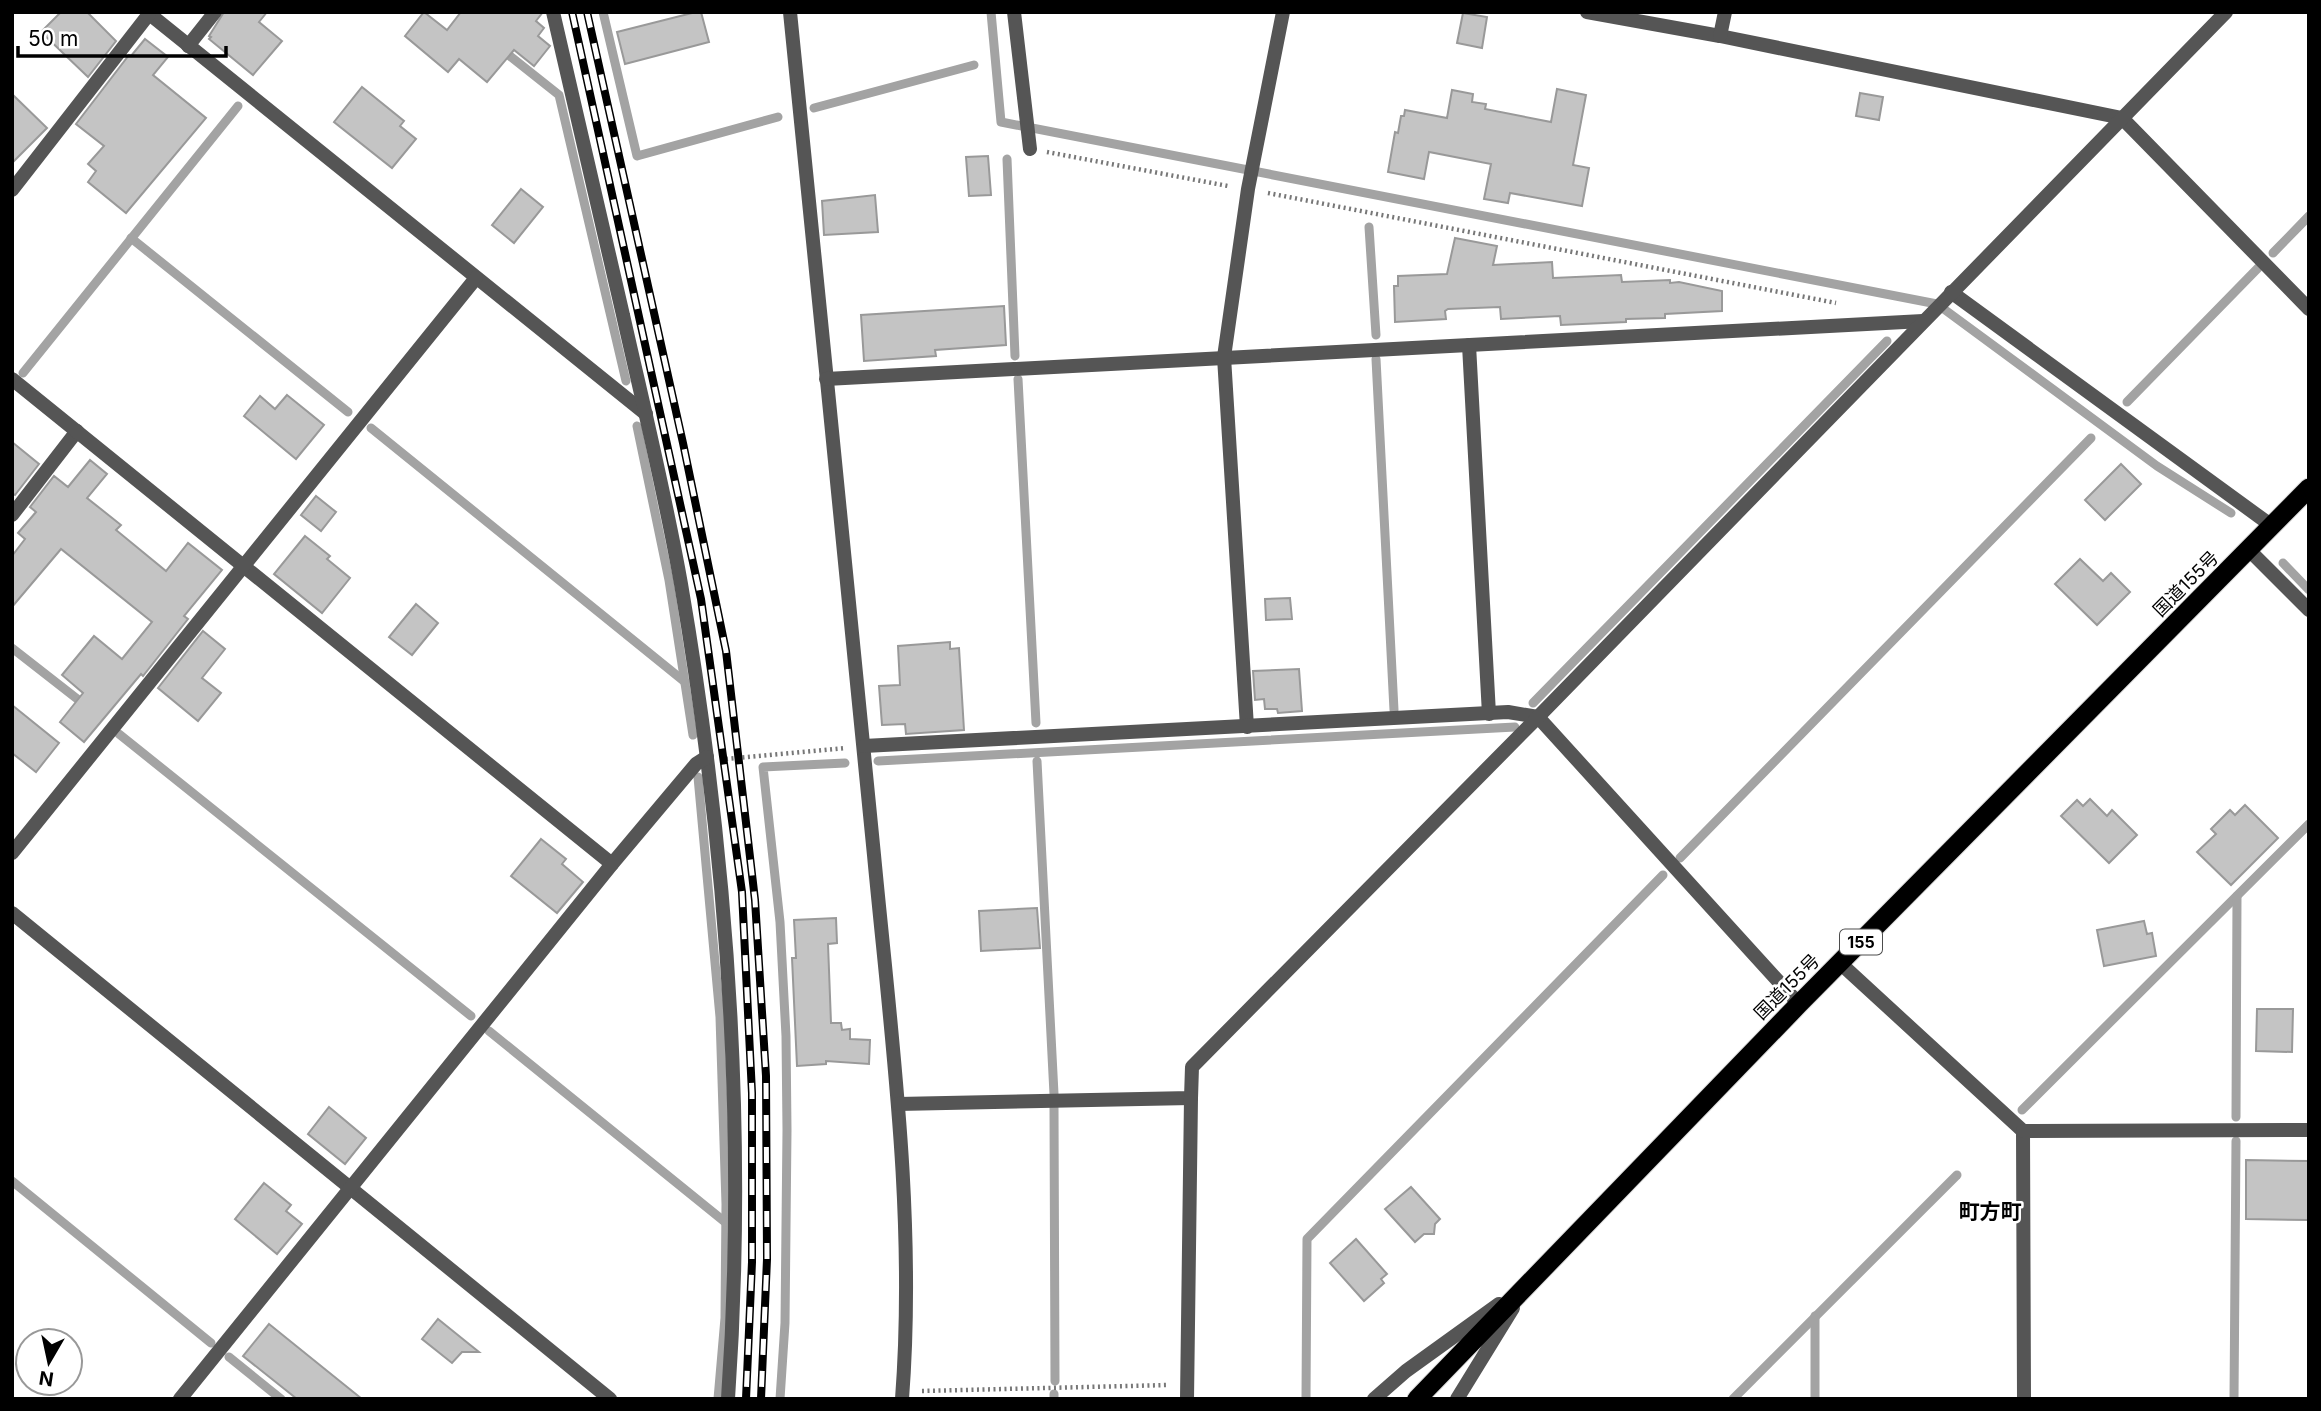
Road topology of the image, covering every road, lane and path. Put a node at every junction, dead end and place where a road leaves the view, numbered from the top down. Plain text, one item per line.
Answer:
1 (215, 12) edge
2 (553, 12) edge
3 (790, 12) edge
4 (1014, 12) edge
5 (1283, 12) edge
6 (1587, 12) edge
7 (1725, 12) edge
8 (2226, 12) edge
9 (148, 13) edge
10 (1720, 36) junction
11 (188, 46) junction
12 (2122, 118) junction
13 (1030, 144) joint
14 (12, 190) edge
15 (1248, 190) junction
16 (476, 278) junction
17 (1950, 294) junction
18 (1842, 304) dead end
19 (2309, 309) edge
20 (1923, 321) junction
21 (1469, 345) junction
22 (1224, 357) junction
23 (12, 379) edge
24 (826, 379) junction
25 (646, 414) junction
26 (77, 431) junction
27 (2309, 488) edge
28 (12, 515) edge
29 (2272, 526) junction
30 (2249, 550) junction
31 (244, 565) junction
32 (2309, 610) edge
33 (1489, 713) junction
34 (1538, 718) junction
35 (1247, 727) junction
36 (864, 747) junction
37 (707, 757) junction
38 (12, 853) edge
39 (612, 864) junction
40 (12, 913) edge
41 (1840, 963) junction
42 (1798, 1004) junction
43 (1191, 1098) junction
44 (898, 1104) junction
45 (2309, 1130) edge
46 (2023, 1131) junction
47 (351, 1187) junction
48 (1529, 1283) junction
49 (1187, 1392) edge
50 (902, 1395) edge
51 (180, 1399) edge
52 (610, 1399) edge
53 (727, 1399) edge
54 (1374, 1399) edge
55 (1417, 1399) edge
56 (1457, 1399) edge
57 (2024, 1399) edge

1 - 11 street
2 - 25 street
3 - 24 street
4 - 13 street
5 - 15 street
6 - 10 street
7 - 10 street
8 - 12 street
9 - 11 street
9 - 14 street
10 - 12 street
11 - 16 street
12 - 17 street
12 - 19 street
13 - 15 path
15 - 18 path
15 - 22 street
16 - 25 street
16 - 31 street
17 - 20 street
17 - 29 street
20 - 21 street
20 - 34 street
21 - 22 street
21 - 33 street
22 - 24 street
22 - 35 street
23 - 26 street
24 - 36 street
25 - 37 street
26 - 28 street
26 - 31 street
27 - 29 highway, 国道155号 / 155
29 - 30 highway, 国道155号 / 155
30 - 32 street
30 - 41 highway, 国道155号 / 155
31 - 38 street
31 - 39 street
33 - 34 street
33 - 35 street
34 - 42 street
34 - 43 street
35 - 36 street
36 - 37 path
36 - 44 street
37 - 39 street
37 - 53 street
39 - 47 street
40 - 47 street
41 - 42 highway, 国道155号 / 155
41 - 46 street
42 - 48 highway, 国道155号 / 155
43 - 44 street
43 - 49 street
44 - 50 street
45 - 46 street
46 - 57 street
47 - 51 street
47 - 52 street
48 - 54 street
48 - 55 highway, 国道155号 / 155
48 - 56 street
49 - 50 path

